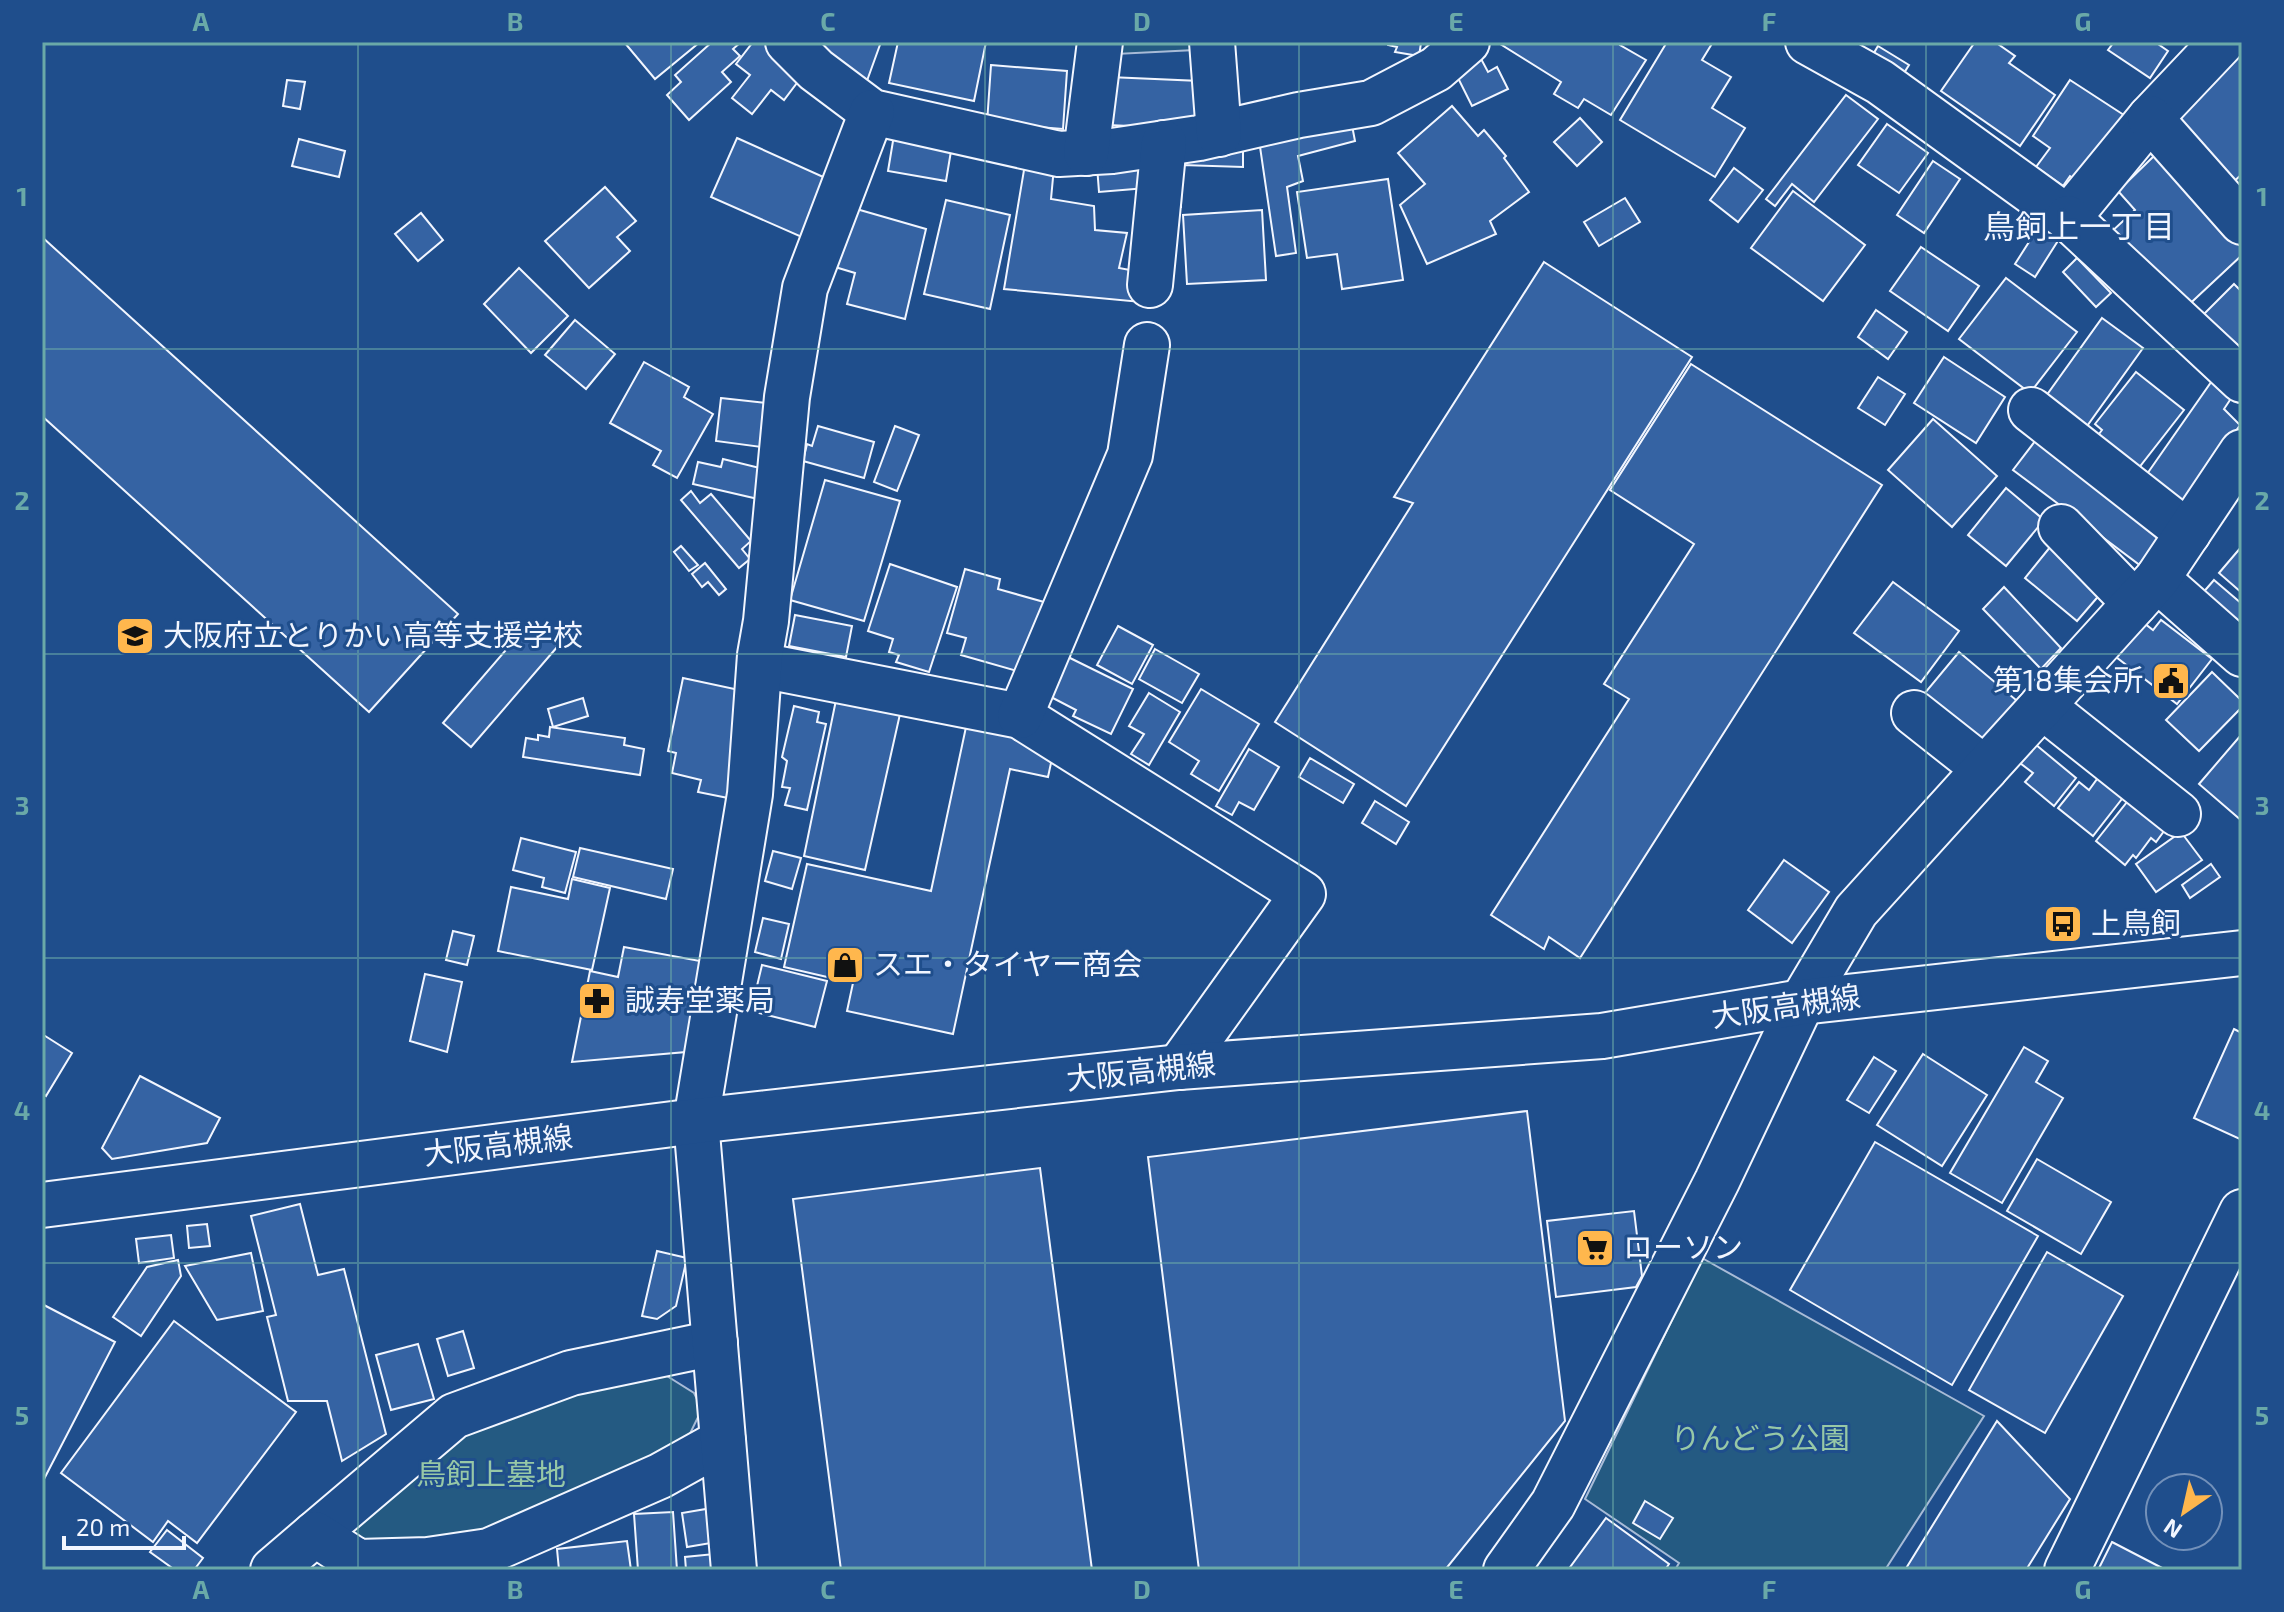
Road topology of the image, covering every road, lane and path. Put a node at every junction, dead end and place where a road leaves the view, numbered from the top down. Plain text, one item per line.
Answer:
1 (788, 42) edge
2 (1100, 42) edge
3 (1212, 42) edge
4 (1467, 42) edge
5 (1808, 42) edge
6 (2222, 42) edge
7 (872, 112) junction
8 (2150, 118) junction
9 (1219, 134) junction
10 (1164, 143) junction
11 (1086, 153) junction
12 (2068, 218) junction
13 (2242, 222) edge
14 (1150, 285) dead end
15 (1147, 345) dead end
16 (2242, 380) edge
17 (2031, 410) dead end
18 (2242, 452) edge
19 (2061, 527) dead end
20 (2188, 533) junction
21 (2146, 591) junction
22 (2242, 654) edge
23 (760, 665) junction
24 (2042, 706) junction
25 (1914, 713) dead end
26 (1020, 716) junction
27 (1985, 769) junction
28 (2178, 814) dead end
29 (2242, 953) edge
30 (1802, 1002) junction
31 (1179, 1067) junction
32 (696, 1121) junction
33 (42, 1205) edge
34 (2242, 1212) edge
35 (715, 1343) junction
36 (723, 1441) junction
37 (315, 1534) junction
38 (273, 1570) edge
39 (734, 1570) edge
40 (1506, 1570) edge
41 (2067, 1570) edge

1 - 7 street
2 - 11 street
3 - 9 street
4 - 9 street
5 - 12 street
6 - 8 street
7 - 11 street
7 - 23 street
8 - 12 street
8 - 13 street
9 - 10 street
10 - 11 street
10 - 14 street
12 - 16 street
15 - 26 street
17 - 20 street
18 - 20 street
19 - 21 street
20 - 21 street
21 - 22 street
21 - 24 street
23 - 26 street
23 - 32 street
24 - 27 street
24 - 28 street
25 - 27 street
26 - 31 street
27 - 30 street
29 - 30 street, 大阪高槻線
30 - 31 street, 大阪高槻線
30 - 40 street
31 - 32 street, 大阪高槻線
32 - 33 street, 大阪高槻線
32 - 35 street
34 - 41 street
35 - 36 street
35 - 37 street
36 - 37 street
36 - 39 street
37 - 38 street

